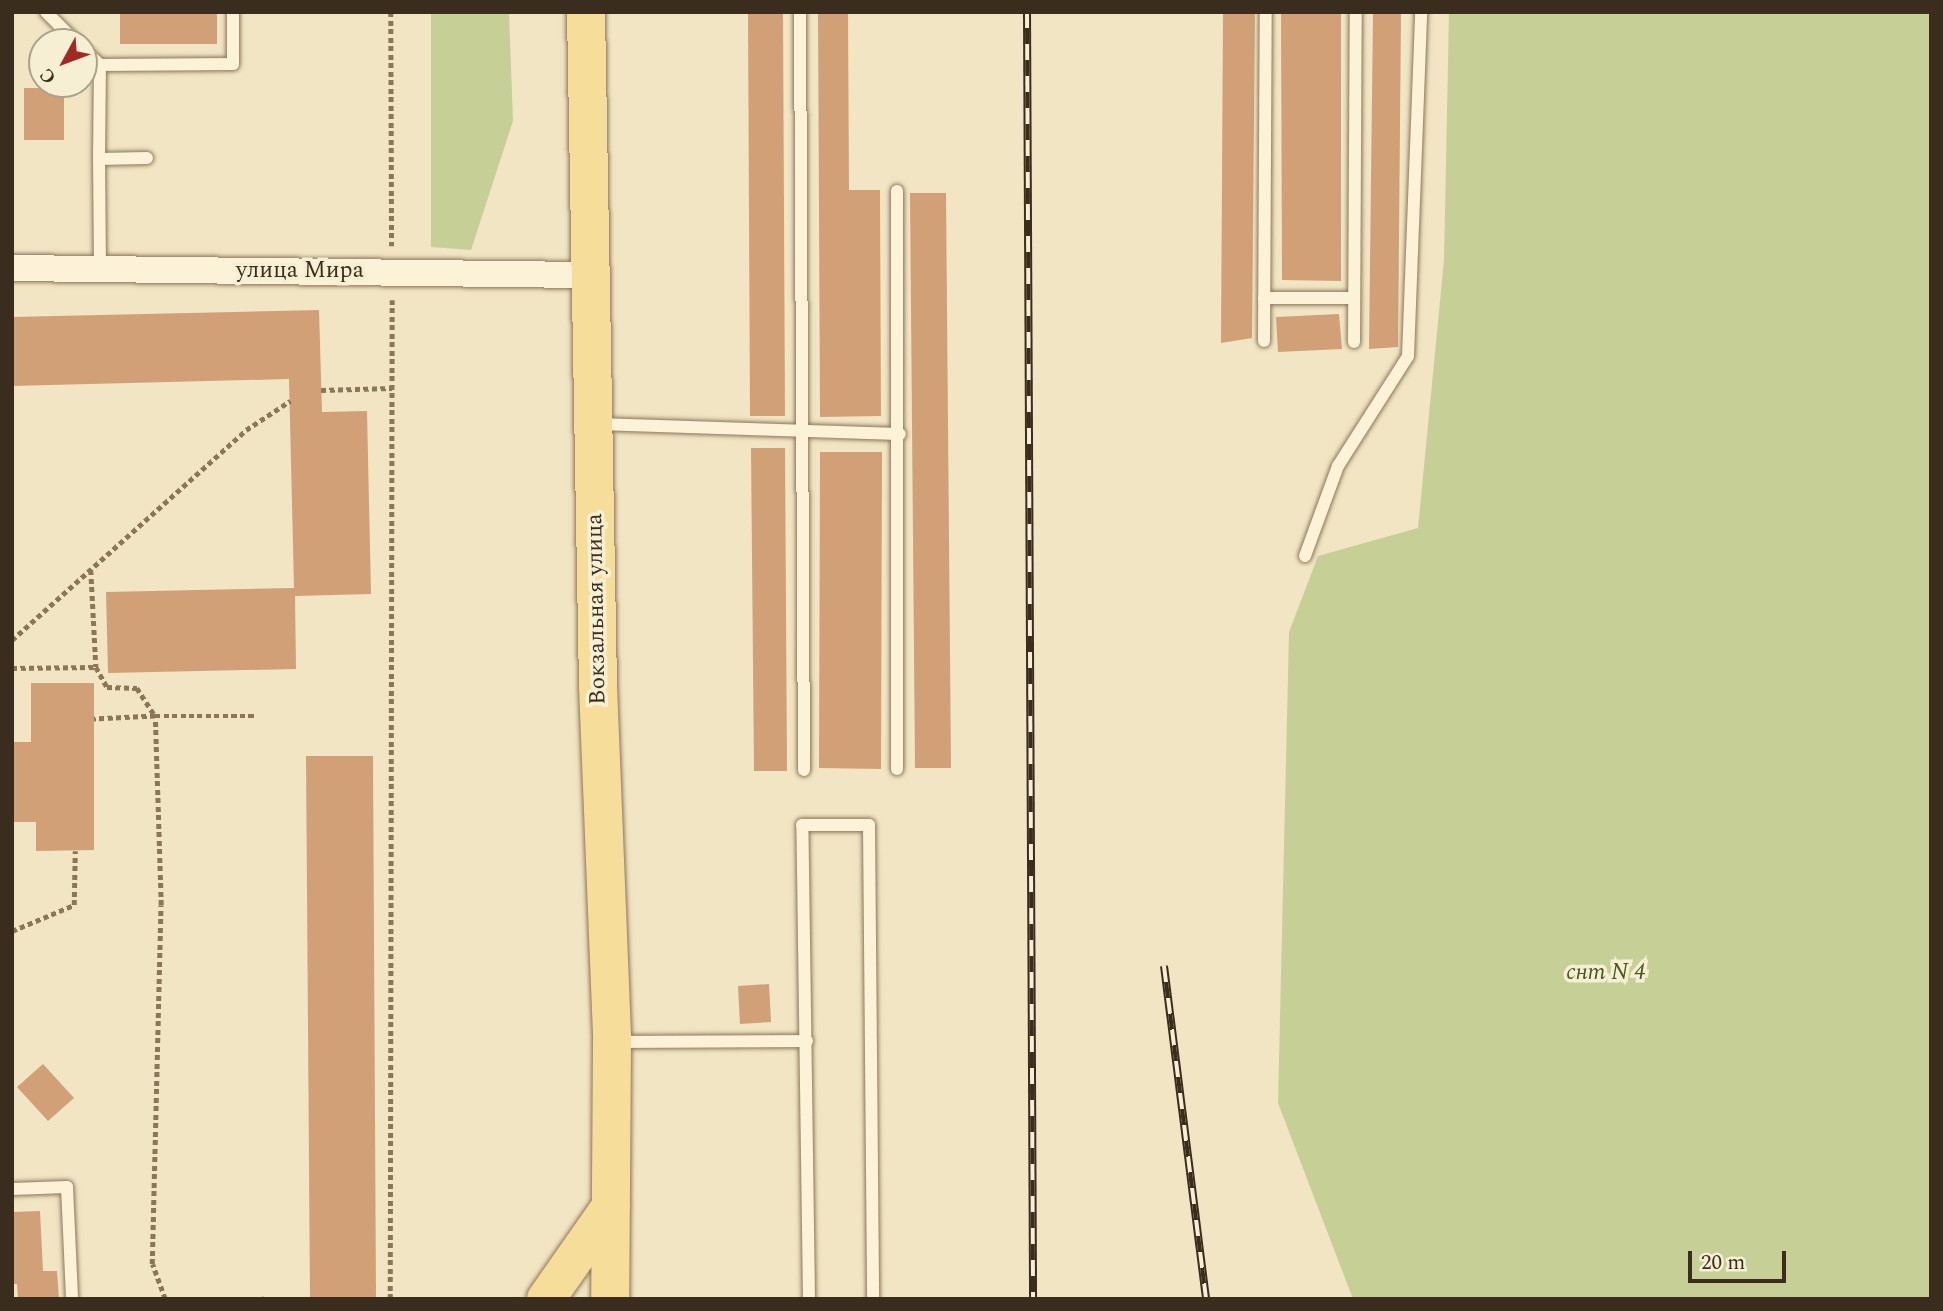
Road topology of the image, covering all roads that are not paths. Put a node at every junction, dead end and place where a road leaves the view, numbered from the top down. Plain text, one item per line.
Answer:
1 (46, 12) edge
2 (233, 12) edge
3 (586, 12) edge
4 (800, 12) edge
5 (1266, 12) edge
6 (1356, 12) edge
7 (1421, 12) edge
8 (62, 28) edge
9 (100, 65) joint
10 (147, 158) dead end
11 (99, 159) junction
12 (897, 191) dead end
13 (12, 268) edge
14 (100, 269) junction
15 (589, 275) junction
16 (1264, 298) junction
17 (1354, 298) junction
18 (1264, 341) dead end
19 (1354, 341) dead end
20 (593, 424) junction
21 (801, 433) junction
22 (901, 434) junction
23 (1305, 556) dead end
24 (897, 769) dead end
25 (804, 770) dead end
26 (807, 1041) junction
27 (612, 1042) junction
28 (12, 1189) edge
29 (611, 1206) junction
30 (72, 1299) edge
31 (546, 1299) edge
32 (610, 1299) edge
33 (809, 1299) edge
34 (873, 1299) edge

1 - 8 lane
2 - 9 lane
3 - 15 main road, Вокзальная улица
4 - 21 lane
5 - 16 lane
6 - 17 lane
7 - 23 lane
9 - 11 lane
10 - 11 lane
11 - 14 lane
12 - 22 lane
13 - 14 street, улица Мира
14 - 15 street, улица Мира
15 - 20 main road, Вокзальная улица
16 - 17 lane
16 - 18 lane
17 - 19 lane
20 - 21 lane
20 - 27 main road, Вокзальная улица
21 - 22 lane
21 - 25 lane
22 - 24 lane
26 - 27 lane
26 - 33 lane
26 - 34 lane
27 - 29 main road, Вокзальная улица
28 - 30 lane
29 - 31 main road
29 - 32 main road, Вокзальная улица

